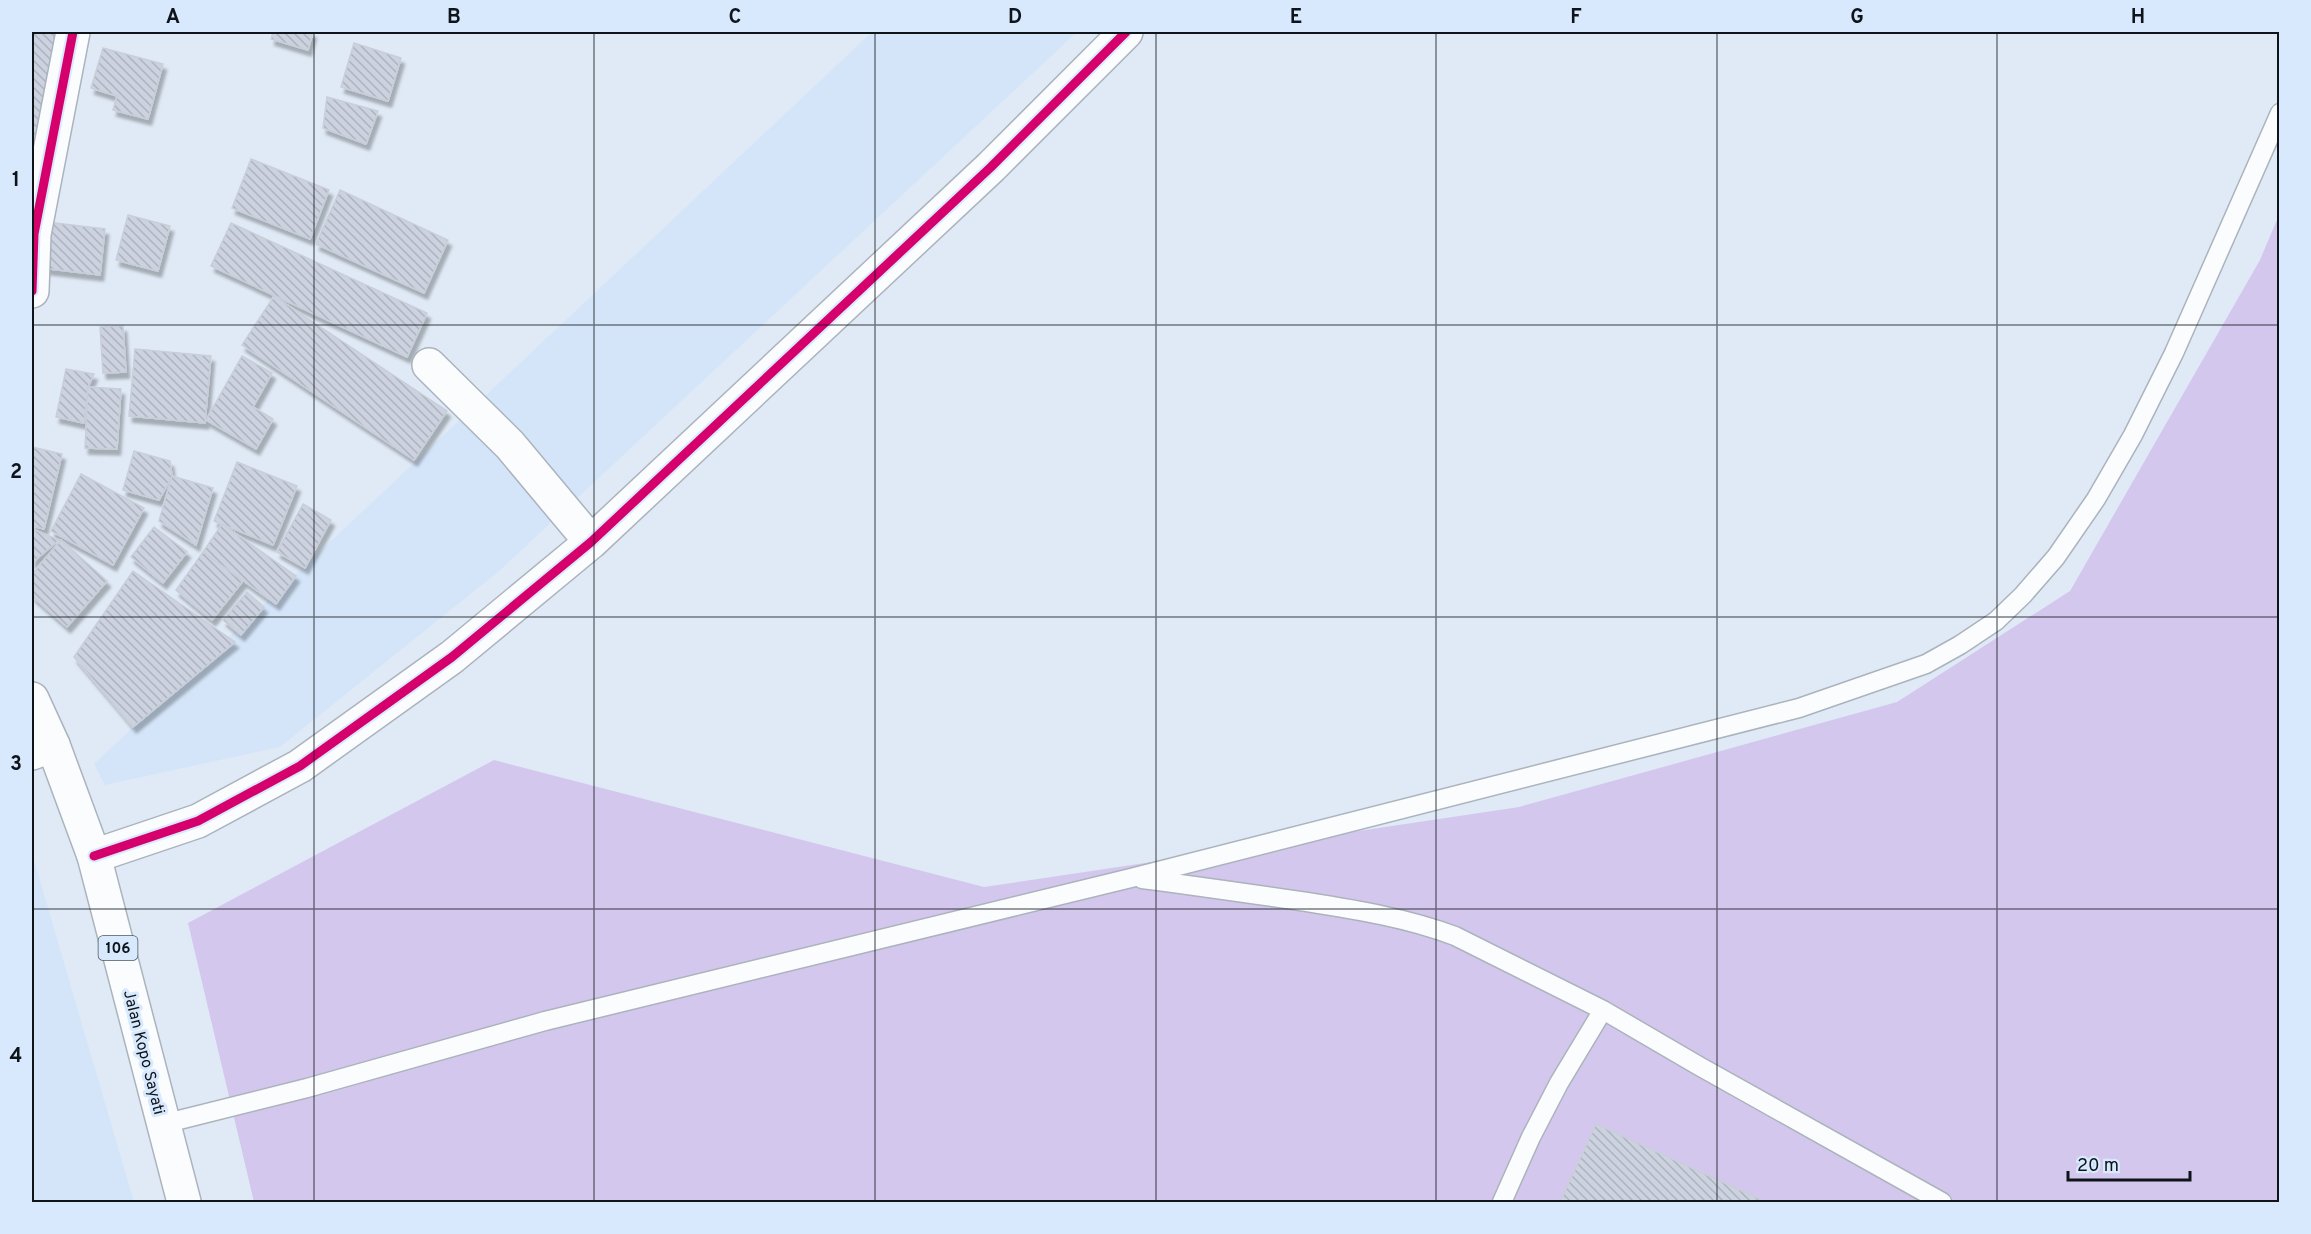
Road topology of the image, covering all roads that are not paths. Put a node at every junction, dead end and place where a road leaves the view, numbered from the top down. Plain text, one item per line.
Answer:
1 (74, 32) edge
2 (1126, 32) edge
3 (2280, 113) edge
4 (32, 291) edge
5 (429, 365) dead end
6 (591, 542) junction
7 (32, 699) edge
8 (42, 749) edge
9 (94, 856) junction
10 (1131, 878) junction
11 (1603, 1010) junction
12 (163, 1124) junction
13 (184, 1203) edge
14 (1502, 1203) edge
15 (1942, 1203) edge

1 - 4 street
2 - 6 street
3 - 10 lane
5 - 6 street
6 - 9 street
7 - 8 street, Jalan Kopo Sayati / 106
8 - 9 street, Jalan Kopo Sayati / 106
9 - 12 street, Jalan Kopo Sayati / 106
10 - 11 lane
10 - 12 lane
11 - 14 lane
11 - 15 lane
12 - 13 street, Jalan Kopo Sayati / 106

